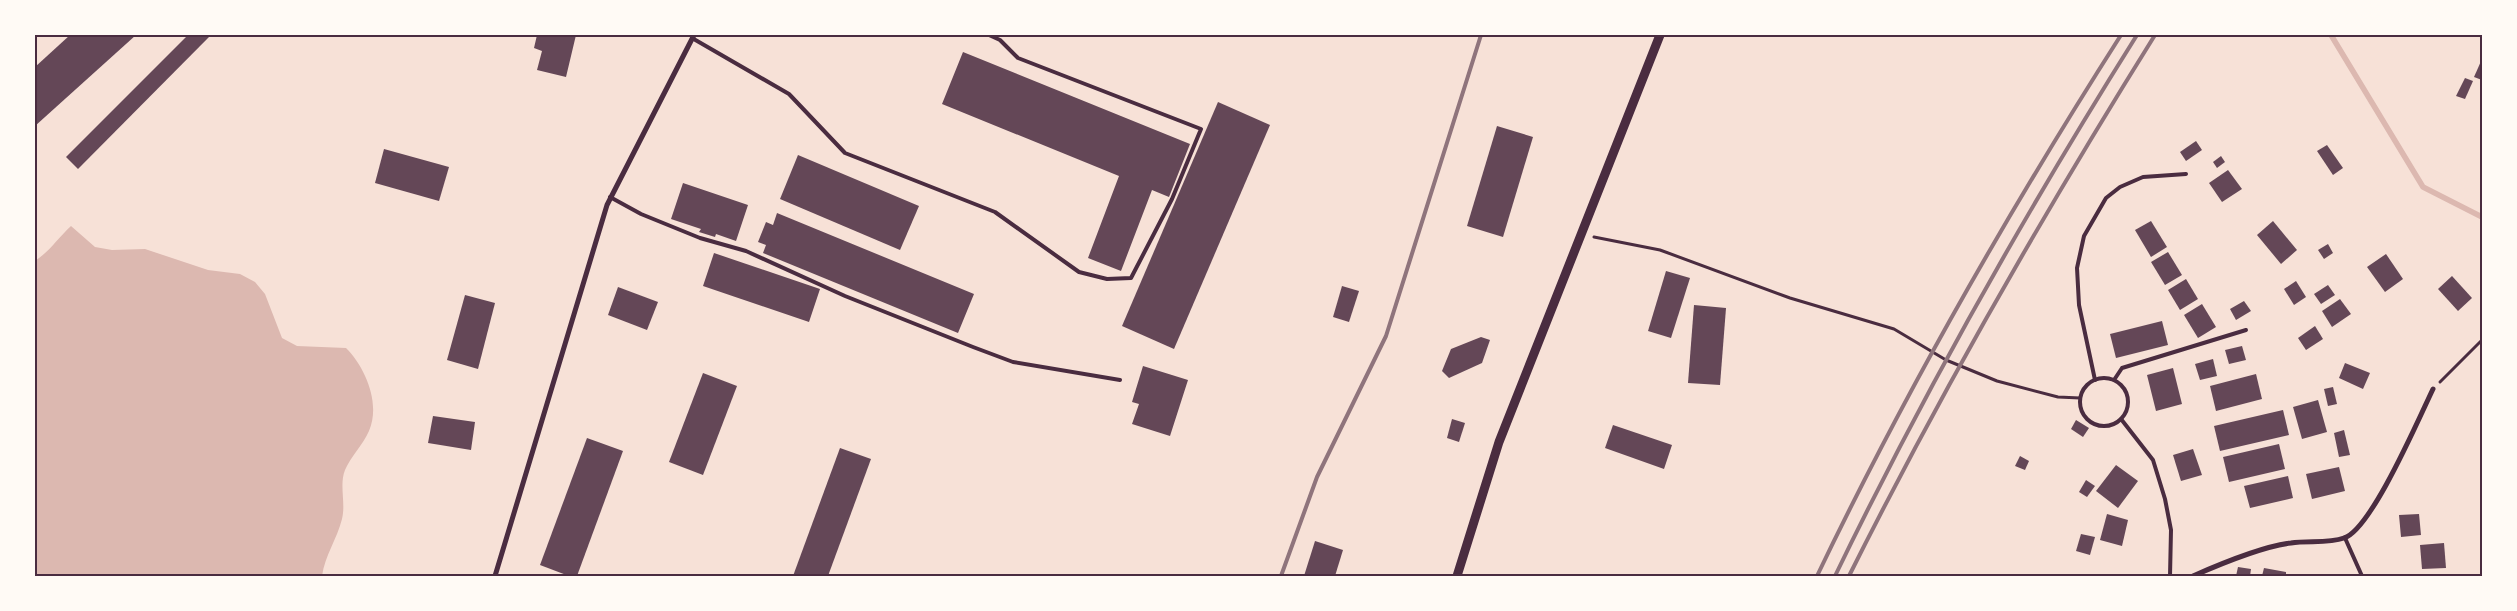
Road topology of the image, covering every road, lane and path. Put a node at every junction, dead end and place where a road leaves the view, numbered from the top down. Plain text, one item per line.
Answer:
1 (989, 35) edge
2 (1660, 35) edge
3 (693, 36) edge
4 (2186, 174) dead end
5 (610, 197) junction
6 (1582, 234) junction
7 (2246, 330) dead end
8 (2482, 340) edge
9 (1120, 380) dead end
10 (2095, 380) junction
11 (2114, 380) junction
12 (2433, 389) joint
13 (2080, 398) junction
14 (2120, 419) junction
15 (2345, 538) junction
16 (494, 576) edge
17 (1457, 576) edge
18 (2170, 576) edge
19 (2193, 576) edge
20 (2362, 576) edge

1 - 3 lane
2 - 6 street
3 - 5 street
4 - 10 lane
5 - 9 lane
5 - 16 street
6 - 13 path
6 - 17 street
7 - 11 lane
8 - 12 path
10 - 11 lane
10 - 13 lane
11 - 14 lane
12 - 15 street
13 - 14 lane
14 - 18 lane
15 - 19 street
15 - 20 lane

